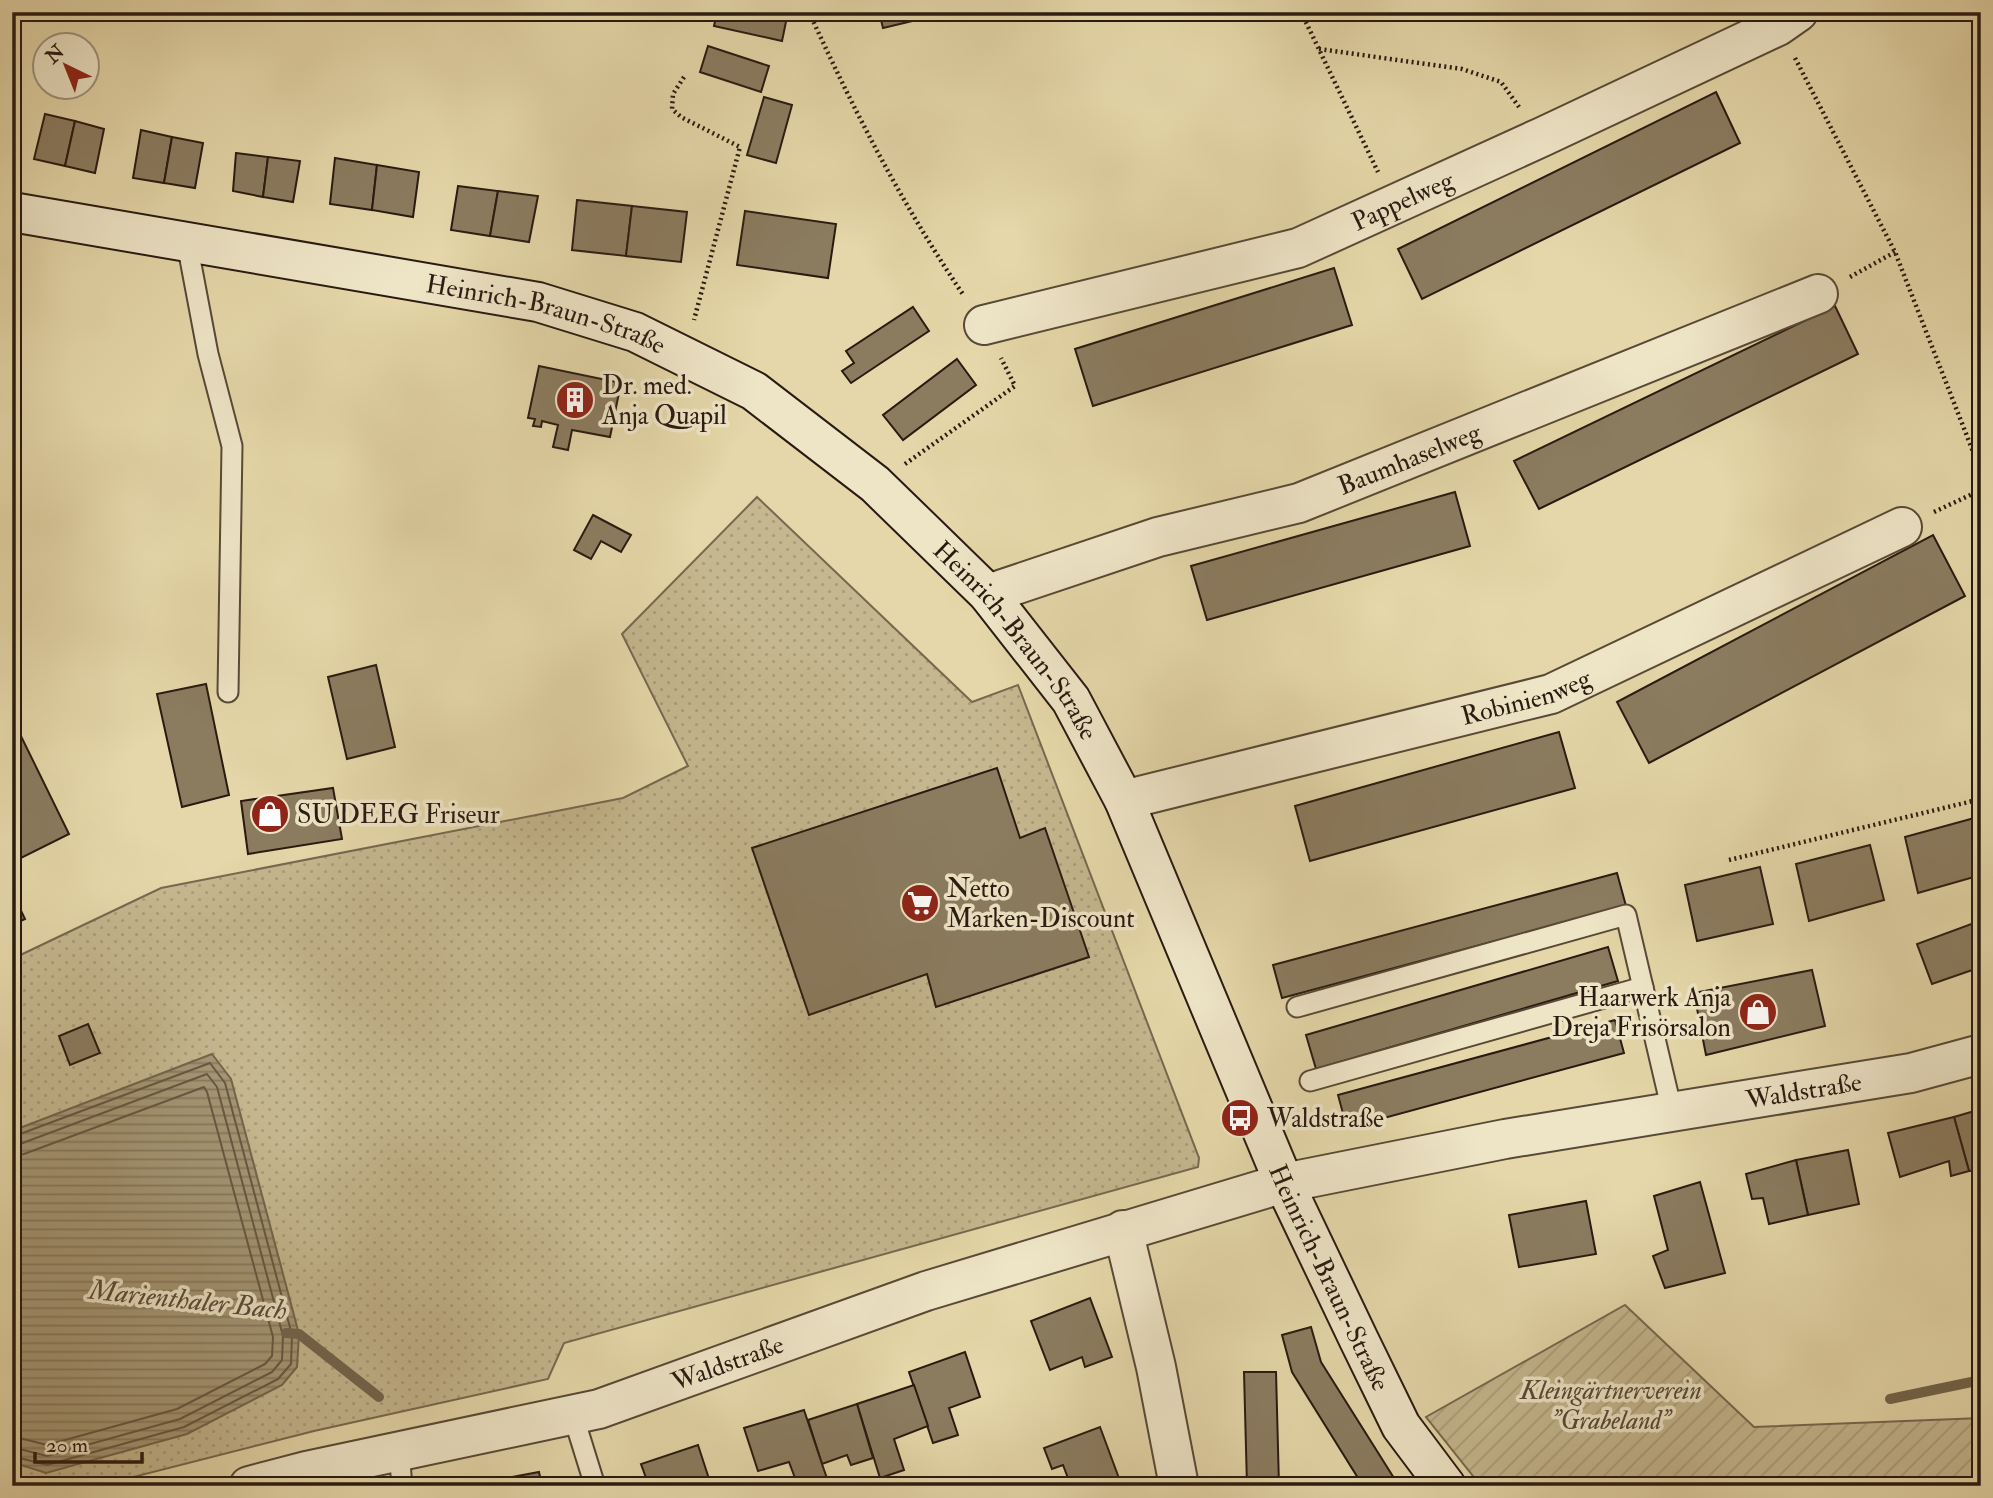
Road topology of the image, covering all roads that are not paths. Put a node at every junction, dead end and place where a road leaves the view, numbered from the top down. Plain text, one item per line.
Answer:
1 (1788, 19) edge
2 (12, 212) edge
3 (187, 243) junction
4 (1818, 294) road end
5 (984, 325) road end
6 (1902, 527) road end
7 (988, 594) junction
8 (228, 692) dead end
9 (1124, 800) junction
10 (1643, 987) junction
11 (1297, 1007) dead end
12 (1981, 1054) edge
13 (1310, 1080) dead end
14 (1672, 1111) junction
15 (1284, 1183) junction
16 (1123, 1230) junction
17 (573, 1415) junction
18 (400, 1469) edge
19 (249, 1486) edge
20 (595, 1486) edge
21 (1179, 1486) edge
22 (1446, 1486) edge

1 - 5 street, Pappelweg
2 - 3 street, Heinrich-Braun-Straße
3 - 7 street, Heinrich-Braun-Straße
3 - 8 lane
4 - 7 street, Baumhaselweg
6 - 9 street, Robinienweg
7 - 9 street, Heinrich-Braun-Straße
9 - 15 street, Heinrich-Braun-Straße
10 - 11 lane
10 - 13 lane
10 - 14 lane
12 - 14 street, Waldstraße
14 - 15 street, Waldstraße
15 - 16 street, Waldstraße
15 - 22 street, Heinrich-Braun-Straße
16 - 17 street, Waldstraße
16 - 21 street
17 - 18 street, Waldstraße
17 - 20 lane
18 - 19 street, Waldstraße

